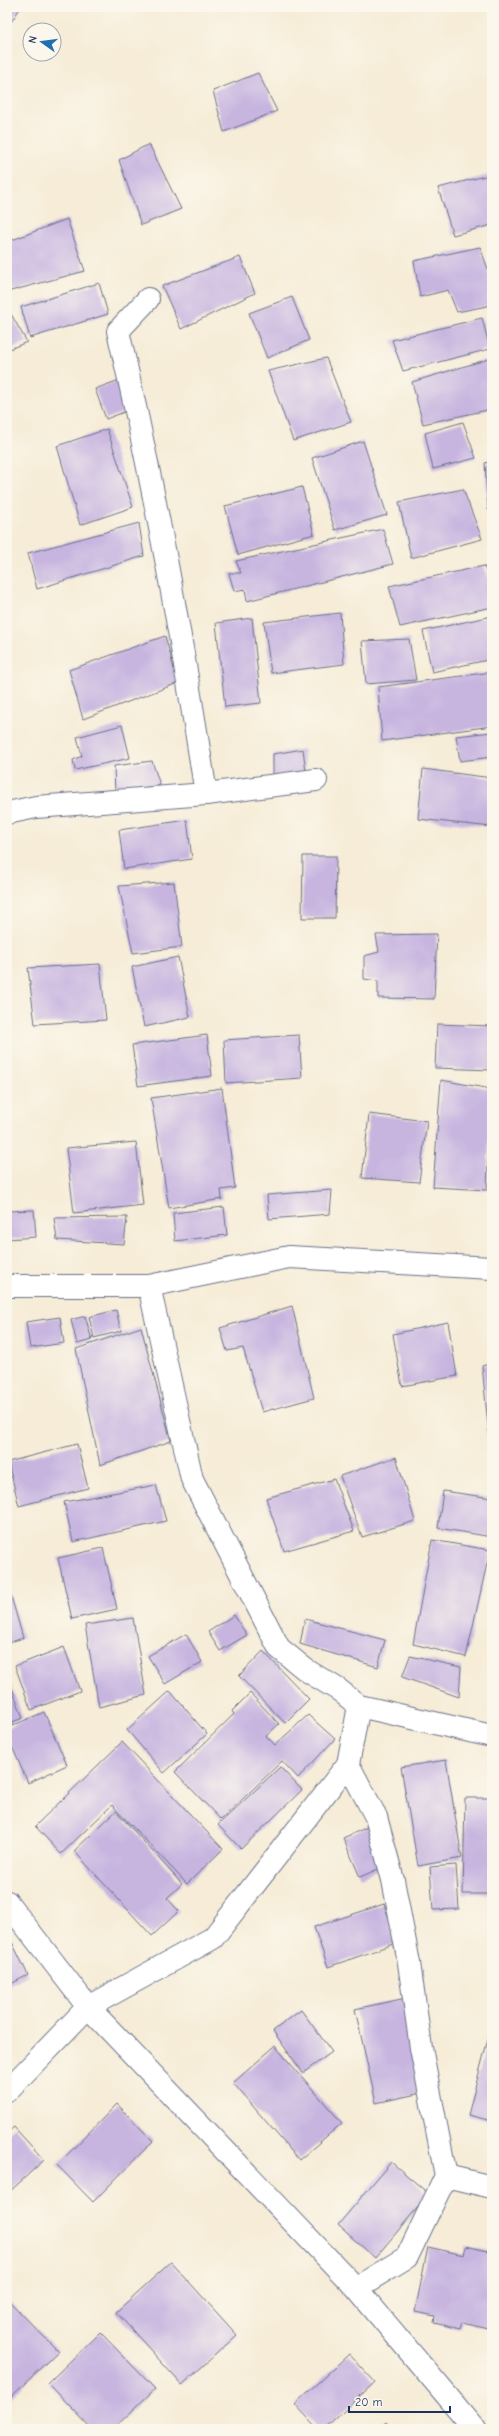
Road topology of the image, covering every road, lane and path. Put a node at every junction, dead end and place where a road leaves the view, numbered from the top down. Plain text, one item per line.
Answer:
1 (148, 298) dead end
2 (316, 780) dead end
3 (206, 794) junction
4 (7, 813) edge
5 (492, 1268) edge
6 (7, 1286) edge
7 (149, 1286) junction
8 (359, 1706) junction
9 (492, 1736) edge
10 (348, 1764) junction
11 (7, 1902) edge
12 (88, 2007) junction
13 (7, 2091) edge
14 (446, 2176) junction
15 (492, 2187) edge
16 (356, 2288) junction
17 (476, 2429) edge

1 - 3 street
2 - 3 street
3 - 4 street
5 - 7 street
6 - 7 street
7 - 8 street
8 - 9 street
8 - 10 street
10 - 12 street
10 - 14 street
11 - 12 street
12 - 13 street
12 - 16 street
14 - 15 street
14 - 16 street
16 - 17 street

